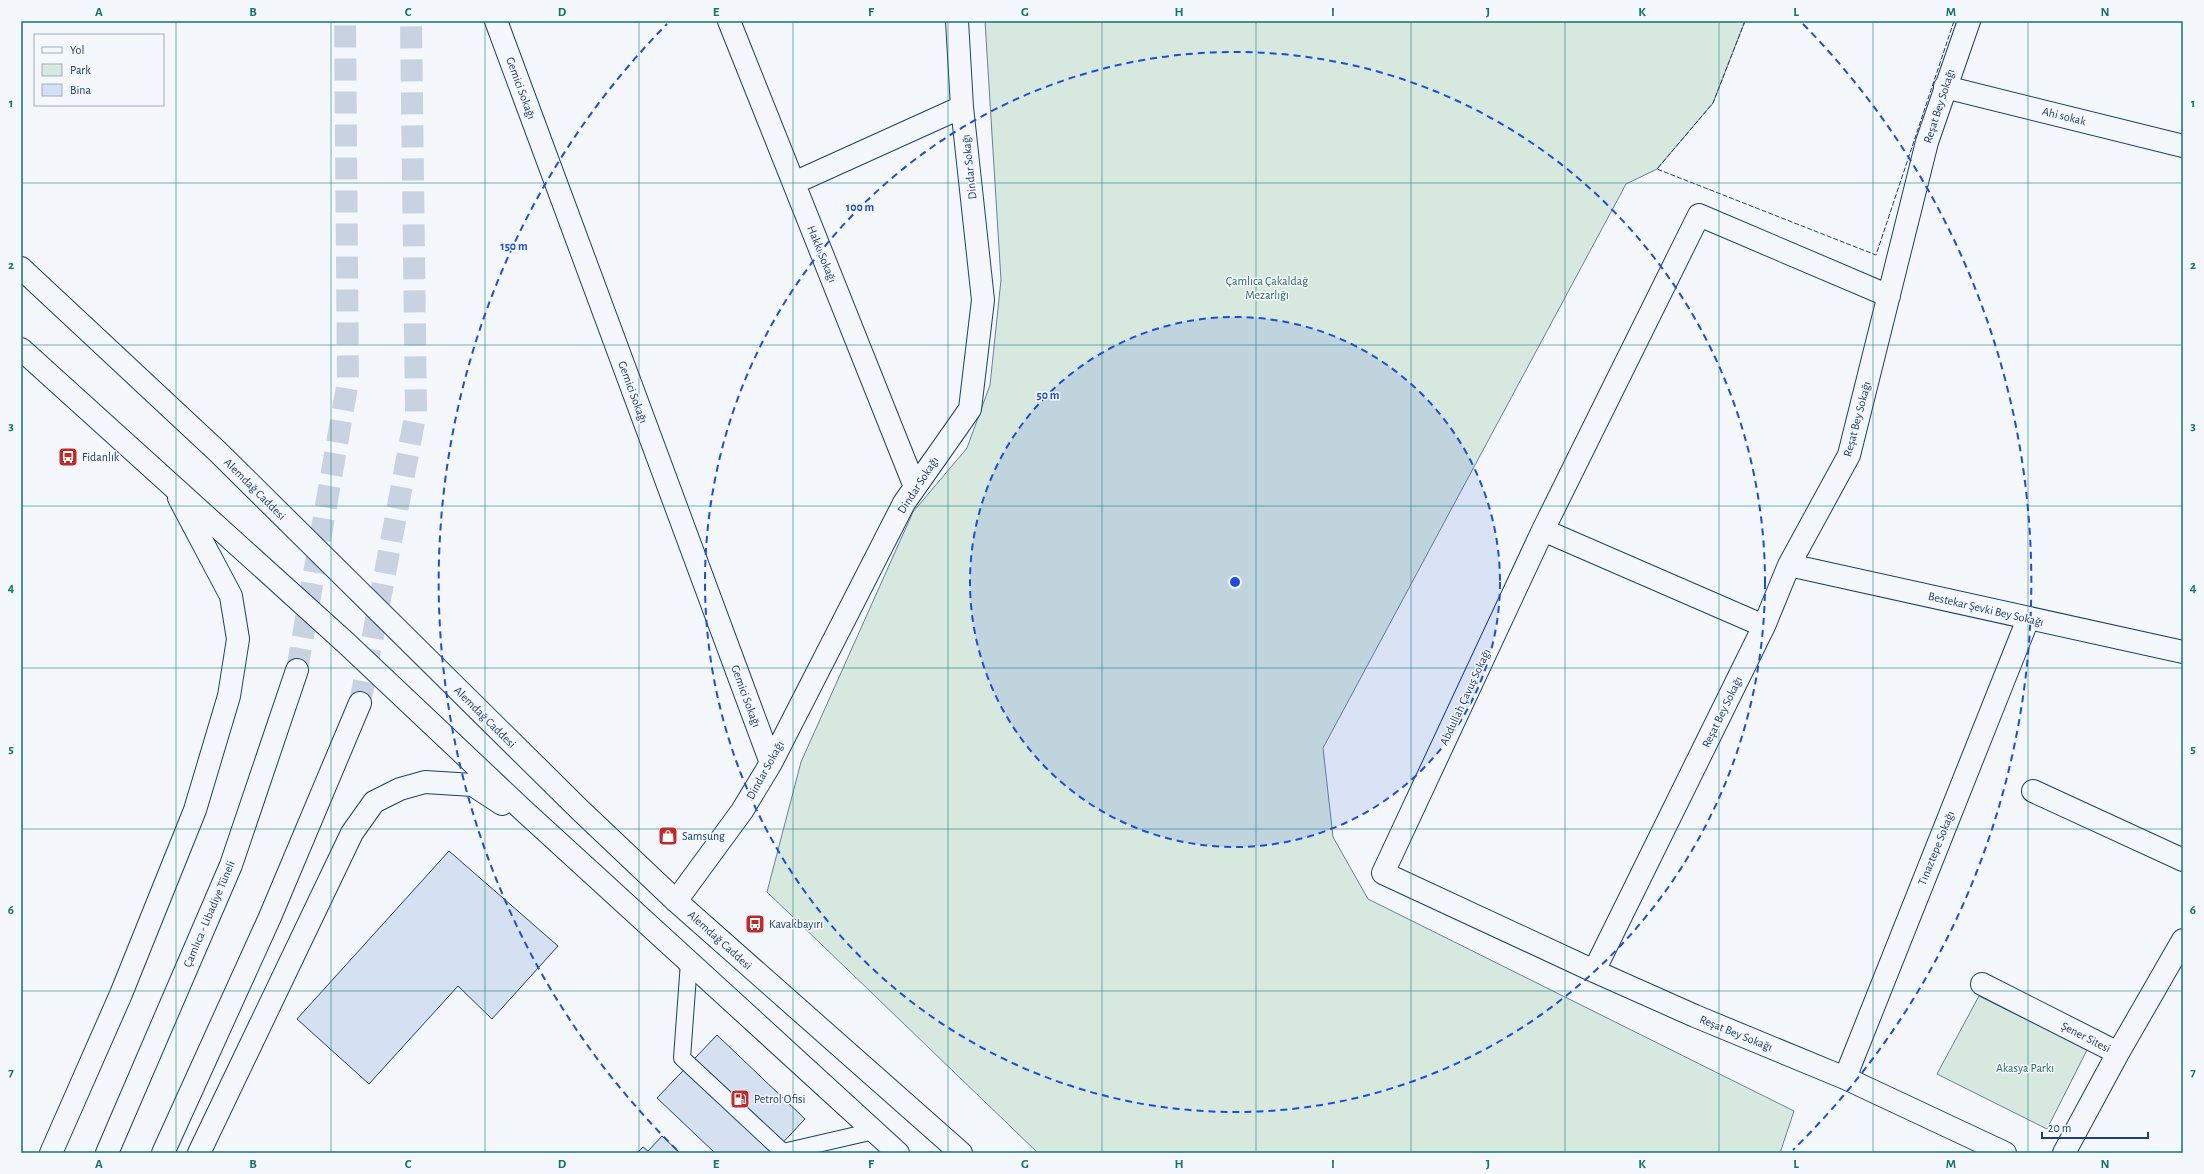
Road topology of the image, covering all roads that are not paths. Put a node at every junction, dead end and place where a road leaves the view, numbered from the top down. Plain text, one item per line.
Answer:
1 (496, 21) edge
2 (729, 21) edge
3 (957, 21) edge
4 (1969, 21) edge
5 (1945, 86) junction
6 (962, 107) junction
7 (2183, 146) edge
8 (794, 183) junction
9 (21, 268) edge
10 (1889, 296) junction
11 (21, 349) edge
12 (172, 485) junction
13 (915, 487) junction
14 (1543, 530) junction
15 (1789, 565) junction
16 (2028, 619) junction
17 (1764, 626) junction
18 (2183, 652) edge
19 (297, 670) tunnel mouth
20 (360, 703) tunnel mouth
21 (771, 763) junction
22 (2033, 791) dead end
23 (550, 834) junction
24 (2183, 860) edge
25 (676, 901) junction
26 (2183, 940) edge
27 (689, 962) junction
28 (1594, 971) junction
29 (1982, 984) dead end
30 (2118, 1053) junction
31 (1845, 1078) junction
32 (874, 1131) junction
33 (51, 1153) edge
34 (107, 1153) edge
35 (163, 1153) edge
36 (199, 1153) edge
37 (898, 1153) edge
38 (961, 1153) edge
39 (2005, 1153) edge
40 (2064, 1153) edge

1 - 21 street, Gemici Sokağı
2 - 8 street, Hakkı Sokağı
3 - 6 street, Dindar Sokağı
4 - 5 street, Reşat Bey Sokağı
5 - 7 street, Ahi sokak
5 - 10 street, Reşat Bey Sokağı
6 - 8 street
6 - 13 street, Dindar Sokağı
8 - 13 street, Hakkı Sokağı
9 - 25 street, Alemdağ Caddesi
10 - 14 street
10 - 15 street, Reşat Bey Sokağı
11 - 12 street
12 - 23 street
12 - 33 street
13 - 21 street, Dindar Sokağı
14 - 17 street
14 - 28 street, Abdullah Çavuş Sokağı
15 - 16 street, Bestekar Şevki Bey Sokağı
15 - 17 street, Reşat Bey Sokağı
16 - 18 street, Bestekar Şevki Bey Sokağı
16 - 31 street, Tınaztepe Sokağı
17 - 28 street, Reşat Bey Sokağı
19 - 34 street, Çamlıca - Libadiye Tüneli
20 - 35 street
21 - 25 street, Dindar Sokağı
22 - 24 street
23 - 27 street
23 - 36 street
25 - 38 street, Alemdağ Caddesi
26 - 30 street, Şener Sitesi
27 - 32 street
27 - 32 lane
28 - 31 street, Reşat Bey Sokağı
29 - 30 street, Şener Sitesi
30 - 40 street
31 - 39 street, Reşat Bey Sokağı
32 - 37 street

